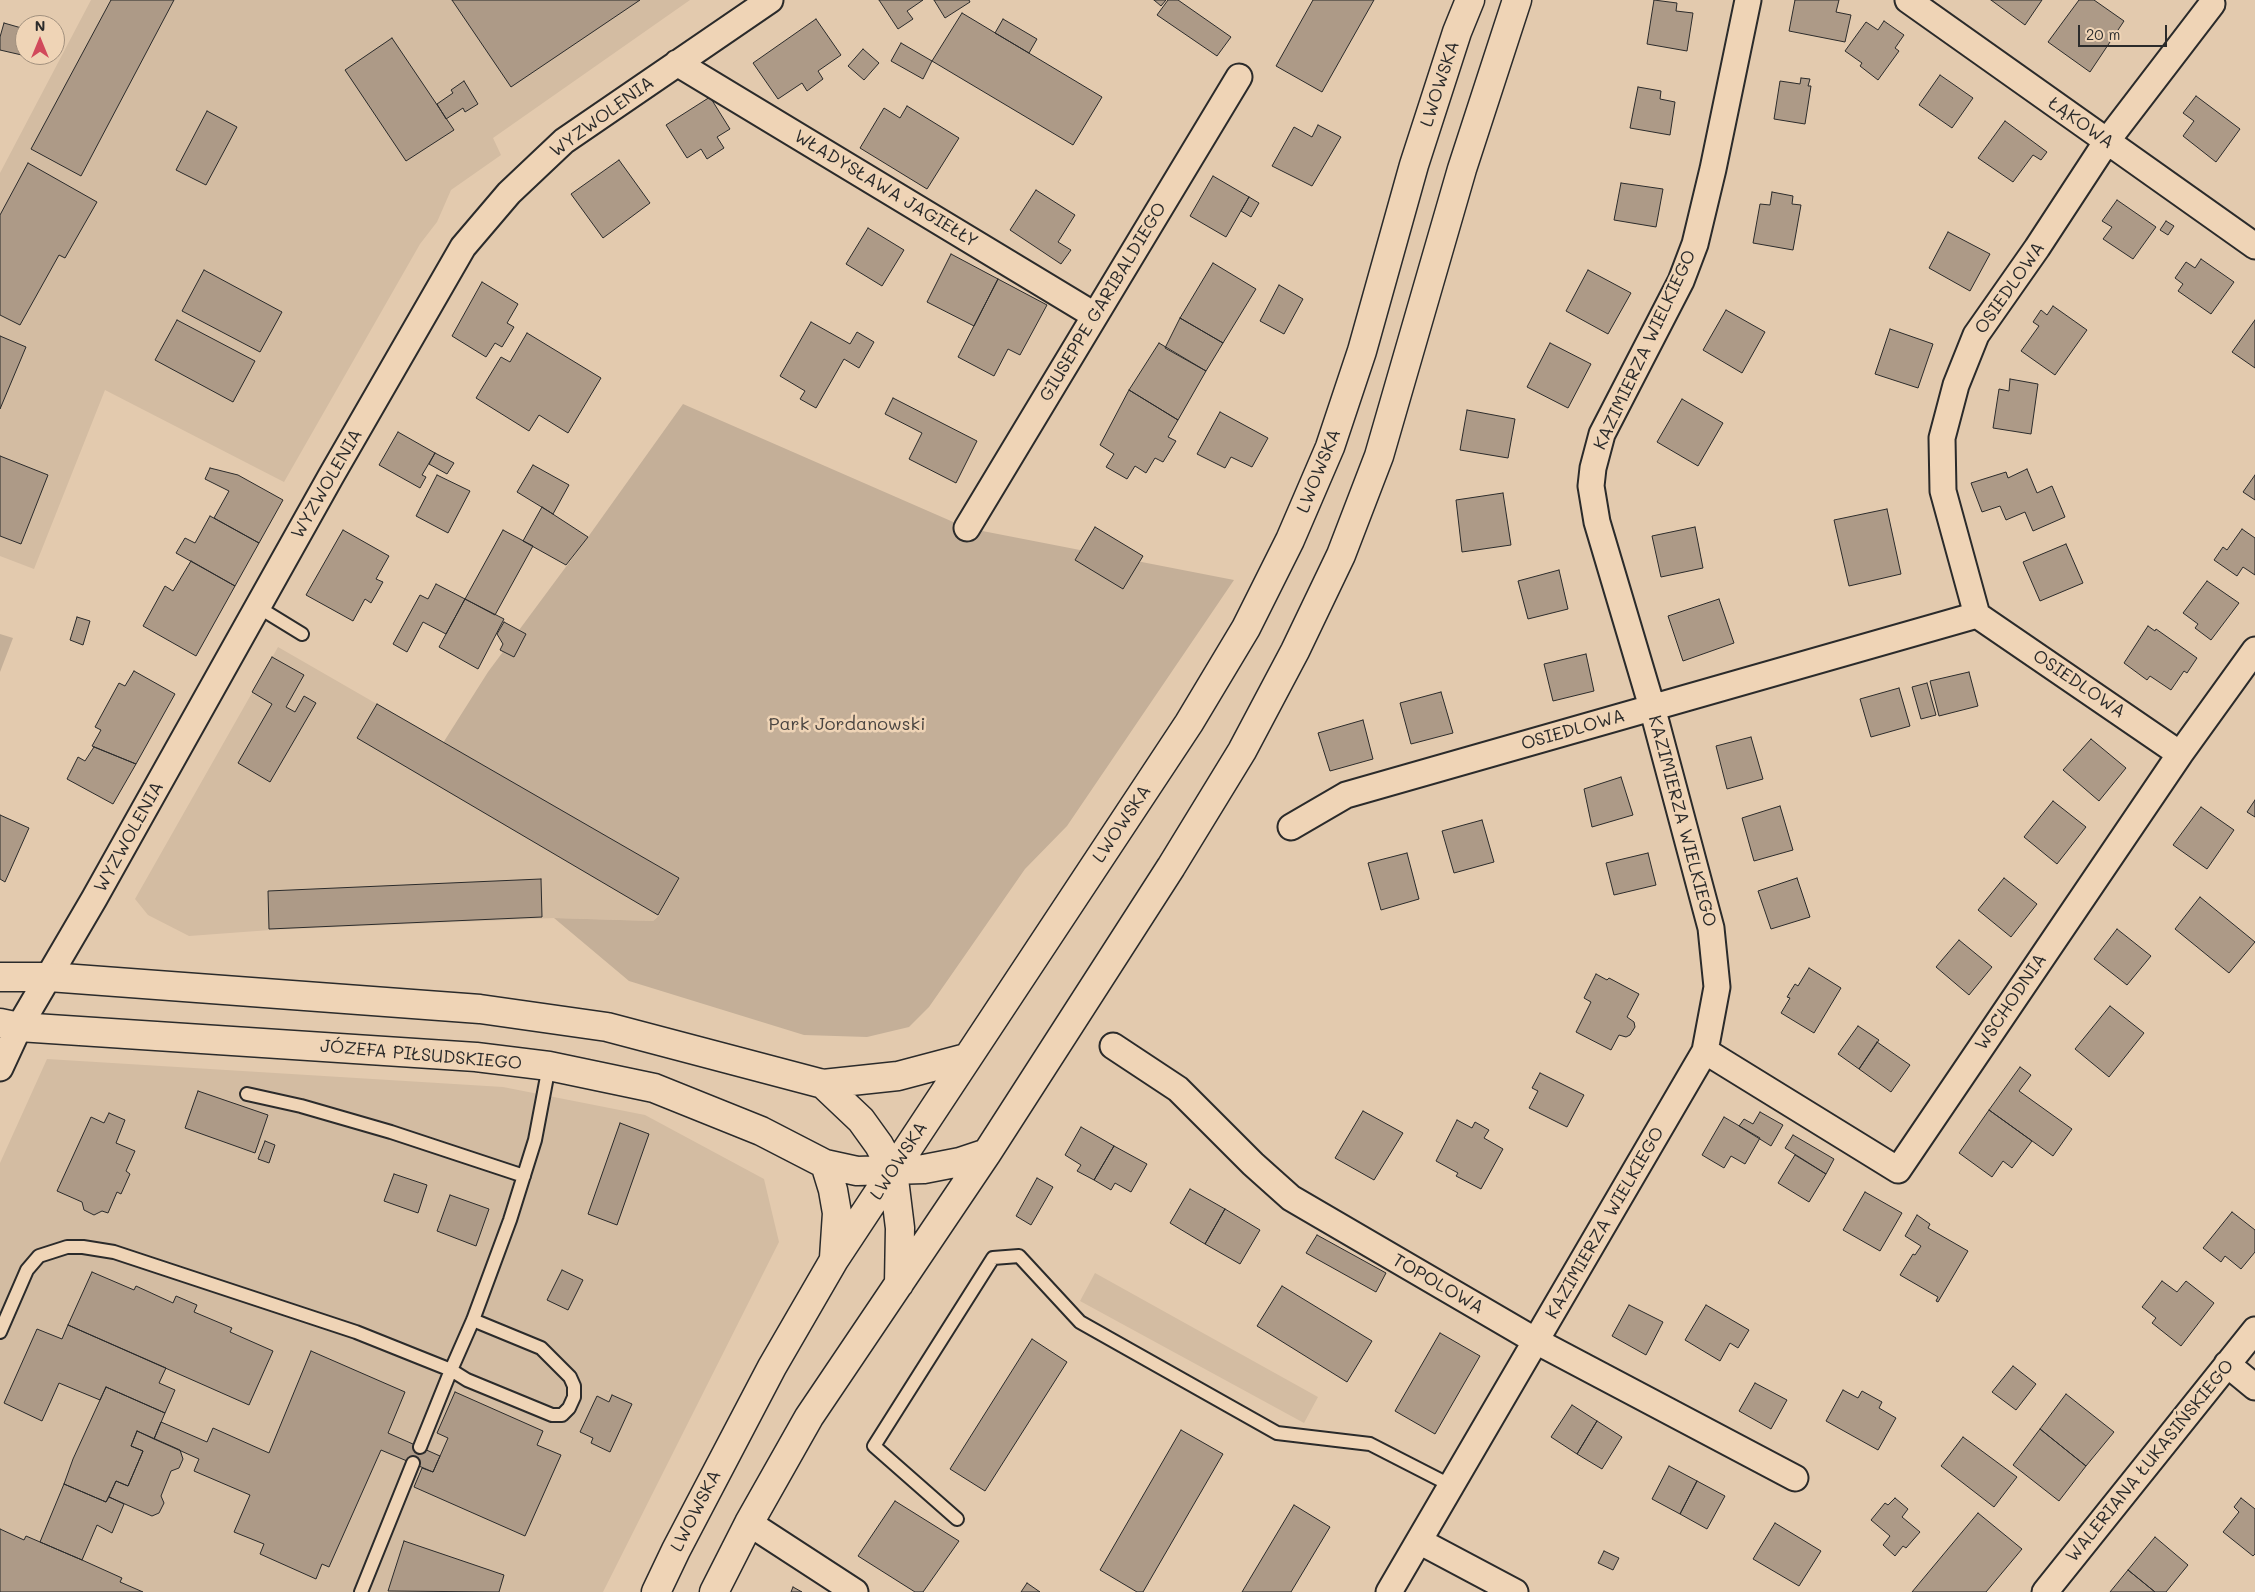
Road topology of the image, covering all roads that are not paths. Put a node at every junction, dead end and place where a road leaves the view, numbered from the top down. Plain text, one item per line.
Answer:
1 (770, 0) edge
2 (1470, 0) edge
3 (1517, 0) edge
4 (1748, 0) edge
5 (1908, 0) edge
6 (2212, 4) dead end
7 (677, 63) junction
8 (1239, 77) dead end
9 (2106, 141) junction
10 (2255, 246) edge
11 (1094, 315) junction
12 (968, 528) dead end
13 (258, 608) junction
14 (1977, 615) junction
15 (302, 634) dead end
16 (2255, 650) edge
17 (1652, 707) junction
18 (2180, 754) junction
19 (1291, 827) dead end
20 (0, 977) edge
21 (50, 977) junction
22 (10, 1025) edge
23 (1113, 1046) dead end
24 (1705, 1051) junction
25 (966, 1058) junction
26 (549, 1066) junction
27 (0, 1068) edge
28 (823, 1084) junction
29 (247, 1094) dead end
30 (987, 1153) junction
31 (825, 1164) junction
32 (893, 1171) junction
33 (524, 1176) junction
34 (834, 1260) junction
35 (899, 1284) junction
36 (473, 1320) junction
37 (2255, 1330) edge
38 (0, 1332) edge
39 (1536, 1341) junction
40 (2227, 1364) junction
41 (451, 1370) junction
42 (2255, 1387) edge
43 (420, 1447) dead end
44 (413, 1464) dead end
45 (1795, 1478) dead end
46 (1452, 1486) junction
47 (957, 1519) dead end
48 (749, 1523) junction
49 (1419, 1541) junction
50 (361, 1592) edge
51 (656, 1592) edge
52 (714, 1592) edge
53 (855, 1592) edge
54 (1389, 1592) edge
55 (1515, 1592) edge
56 (2045, 1592) edge

1 - 7 street, WYZWOLENIA
2 - 25 main road, LWOWSKA
3 - 30 main road
4 - 17 street, KAZIMIERZA WIELKIEGO
5 - 9 street, ŁĄKOWA
6 - 9 street, OSIEDLOWA
7 - 11 street, WŁADYSŁAWA JAGIEŁŁY
7 - 13 street, WYZWOLENIA
8 - 11 street, GIUSEPPE GARIBALDIEGO
9 - 10 street, ŁĄKOWA
9 - 14 street, OSIEDLOWA
11 - 12 street, GIUSEPPE GARIBALDIEGO
13 - 15 lane
13 - 21 street, WYZWOLENIA
14 - 17 street, OSIEDLOWA
14 - 18 street, OSIEDLOWA
16 - 18 street, WSCHODNIA
17 - 19 street, OSIEDLOWA
17 - 24 street, KAZIMIERZA WIELKIEGO
18 - 24 street, WSCHODNIA
20 - 21 main road
21 - 22 street, WYZWOLENIA
21 - 28 main road
22 - 26 main road, JÓZEFA PIŁSUDSKIEGO
22 - 27 street, WYZWOLENIA
23 - 39 street, TOPOLOWA
24 - 39 street, KAZIMIERZA WIELKIEGO
25 - 28 main road
25 - 32 main road, LWOWSKA
26 - 31 main road, JÓZEFA PIŁSUDSKIEGO
26 - 33 lane
28 - 32 main road
29 - 33 lane
30 - 32 main road, JÓZEFA PIŁSUDSKIEGO
30 - 35 main road
31 - 32 main road, JÓZEFA PIŁSUDSKIEGO
31 - 34 main road
32 - 34 main road, LWOWSKA
32 - 35 main road
33 - 36 lane
34 - 51 main road, LWOWSKA
35 - 48 main road
36 - 41 lane
36 - 41 lane
37 - 40 street, WALERIANA ŁUKASIŃSKIEGO
38 - 41 lane
39 - 45 street, TOPOLOWA
39 - 46 street, KAZIMIERZA WIELKIEGO
40 - 42 street
40 - 56 street, WALERIANA ŁUKASIŃSKIEGO
41 - 43 lane
44 - 50 lane
46 - 47 lane
46 - 49 street, KAZIMIERZA WIELKIEGO
48 - 52 main road
48 - 53 street
49 - 54 street, KAZIMIERZA WIELKIEGO
49 - 55 street

